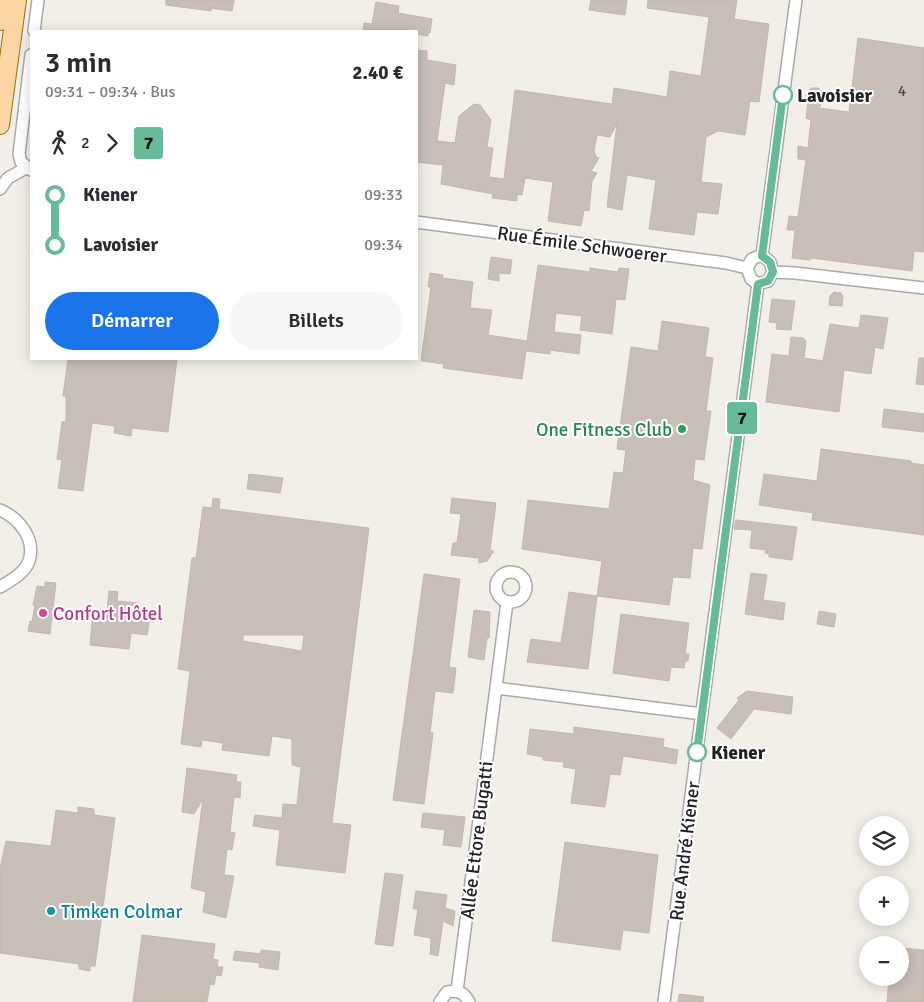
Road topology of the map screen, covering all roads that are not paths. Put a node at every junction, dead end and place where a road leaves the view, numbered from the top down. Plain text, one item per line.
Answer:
1 (3, 0) edge
2 (17, 0) edge
3 (38, 0) edge
4 (796, 0) edge
5 (0, 21) edge
6 (34, 30) edge
7 (30, 63) edge
8 (0, 125) edge
9 (29, 169) edge
10 (0, 189) edge
11 (418, 222) edge
12 (762, 256) junction
13 (747, 268) junction
14 (773, 272) junction
15 (758, 284) junction
16 (924, 288) edge
17 (0, 510) edge
18 (0, 587) edge
19 (508, 602) dead end
20 (496, 688) junction
21 (702, 714) junction
22 (457, 991) junction
23 (440, 1002) edge
24 (469, 1002) edge
25 (664, 1002) edge

1 - 5 main road
2 - 8 main road
3 - 6 street
4 - 12 street
7 - 9 street
9 - 10 street
11 - 13 street, Rue Émile Schwoerer
12 - 13 street
12 - 14 street
13 - 15 street
14 - 15 street
14 - 16 street
15 - 21 street, Rue André Kiener
17 - 18 street
19 - 20 street, Allée Ettore Bugatti
20 - 21 street
20 - 22 street, Allée Ettore Bugatti
21 - 25 street, Rue André Kiener
22 - 23 street
22 - 24 street

